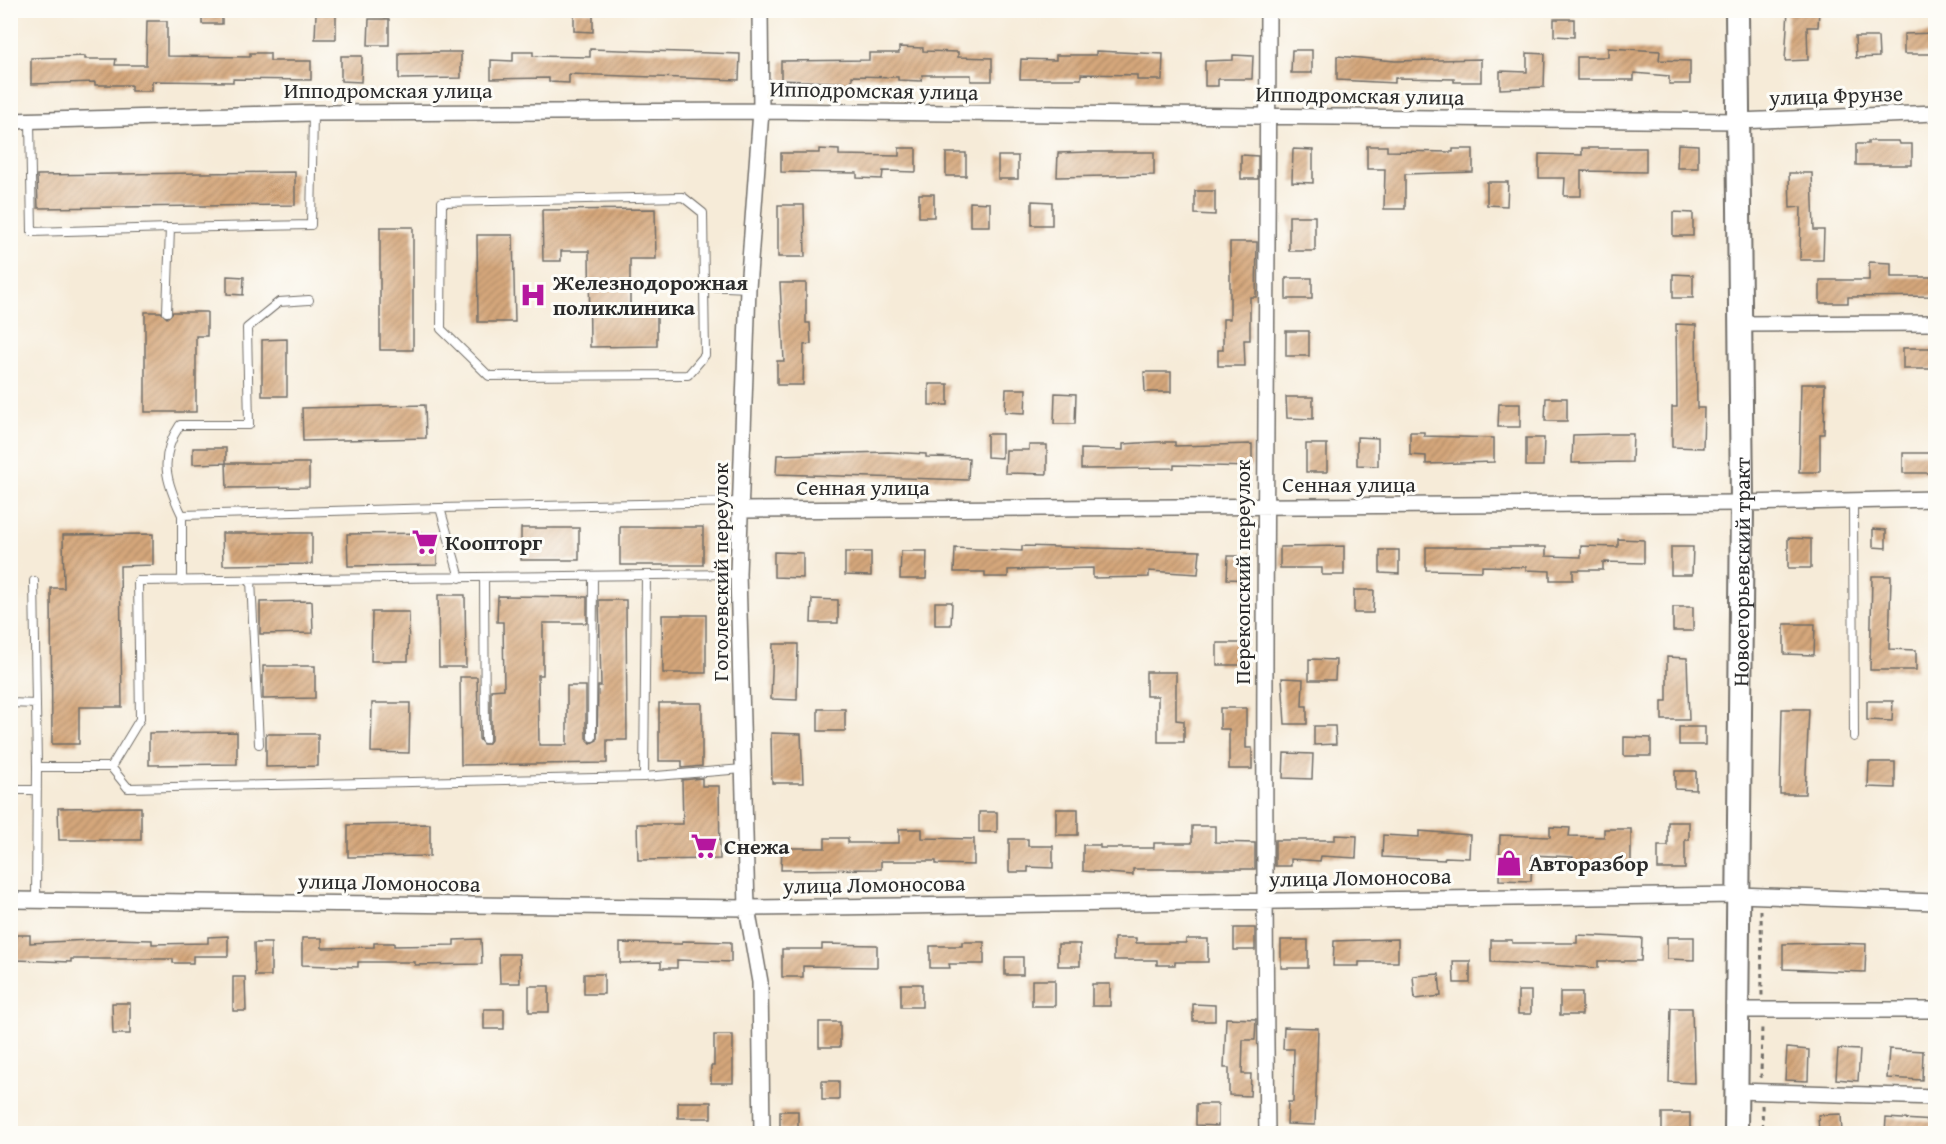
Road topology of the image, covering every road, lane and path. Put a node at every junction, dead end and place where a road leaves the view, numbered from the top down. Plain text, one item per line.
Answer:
1 (760, 10) edge
2 (1268, 10) edge
3 (1737, 10) edge
4 (761, 111) junction
5 (314, 113) junction
6 (1935, 113) edge
7 (1268, 116) junction
8 (10, 121) edge
9 (30, 121) junction
10 (1738, 121) junction
11 (170, 228) junction
12 (704, 286) junction
13 (748, 288) junction
14 (309, 300) dead end
15 (166, 312) dead end
16 (1935, 323) edge
17 (1740, 324) junction
18 (1853, 499) junction
19 (1935, 499) edge
20 (1742, 504) junction
21 (742, 506) junction
22 (440, 508) junction
23 (1264, 508) junction
24 (182, 515) junction
25 (738, 574) junction
26 (646, 575) junction
27 (593, 576) junction
28 (484, 577) junction
29 (460, 578) junction
30 (251, 580) junction
31 (34, 581) dead end
32 (182, 581) junction
33 (10, 703) edge
34 (36, 704) junction
35 (592, 737) dead end
36 (1854, 737) dead end
37 (485, 739) dead end
38 (258, 744) dead end
39 (38, 767) junction
40 (111, 767) junction
41 (743, 770) junction
42 (644, 777) junction
43 (10, 790) edge
44 (37, 790) junction
45 (1738, 895) junction
46 (10, 900) edge
47 (36, 900) junction
48 (1264, 901) junction
49 (1935, 902) edge
50 (747, 908) junction
51 (1738, 1010) junction
52 (1935, 1010) edge
53 (1736, 1091) junction
54 (1935, 1097) edge
55 (762, 1134) edge
56 (1267, 1134) edge
57 (1736, 1134) edge

1 - 4 street, Гоголевский переулок
2 - 7 street, Перекопский переулок
3 - 10 main road, Новоегорьевский тракт
4 - 5 street, Ипподромская улица
4 - 7 street, Ипподромская улица
4 - 13 street, Гоголевский переулок
5 - 9 street, Ипподромская улица
5 - 11 lane
6 - 10 street, улица Фрунзе
7 - 10 street, Ипподромская улица
7 - 23 street, Перекопский переулок
8 - 9 street, Ипподромская улица
9 - 11 lane
10 - 17 main road, Новоегорьевский тракт
11 - 15 lane
12 - 12 lane
12 - 13 lane
13 - 21 street, Гоголевский переулок
14 - 24 lane
16 - 17 street
17 - 20 main road, Новоегорьевский тракт
18 - 19 street, Сенная улица
18 - 20 street, Сенная улица
18 - 36 lane
20 - 23 street, Сенная улица
20 - 45 main road, Новоегорьевский тракт
21 - 22 lane
21 - 23 street, Сенная улица
21 - 25 street, Гоголевский переулок
22 - 24 lane
22 - 29 lane
23 - 48 street, Перекопский переулок
24 - 32 lane
25 - 26 lane
25 - 41 street, Гоголевский переулок
26 - 27 lane
26 - 42 lane
27 - 28 lane
27 - 35 lane
28 - 29 lane
28 - 37 lane
29 - 30 lane
30 - 32 lane
30 - 38 lane
31 - 34 lane
32 - 40 lane
33 - 34 lane
34 - 39 lane
39 - 40 lane
39 - 44 lane
40 - 42 lane
41 - 42 lane
41 - 50 street, Гоголевский переулок
43 - 44 lane
44 - 47 lane
45 - 48 street, улица Ломоносова
45 - 49 street, улица Ломоносова
45 - 51 main road, Новоегорьевский тракт
46 - 47 street, улица Ломоносова
47 - 50 street, улица Ломоносова
48 - 50 street, улица Ломоносова
48 - 56 street, Перекопский переулок
50 - 55 street, Гоголевский переулок
51 - 52 street
51 - 53 main road, Новоегорьевский тракт
53 - 54 street
53 - 57 main road, Новоегорьевский тракт

